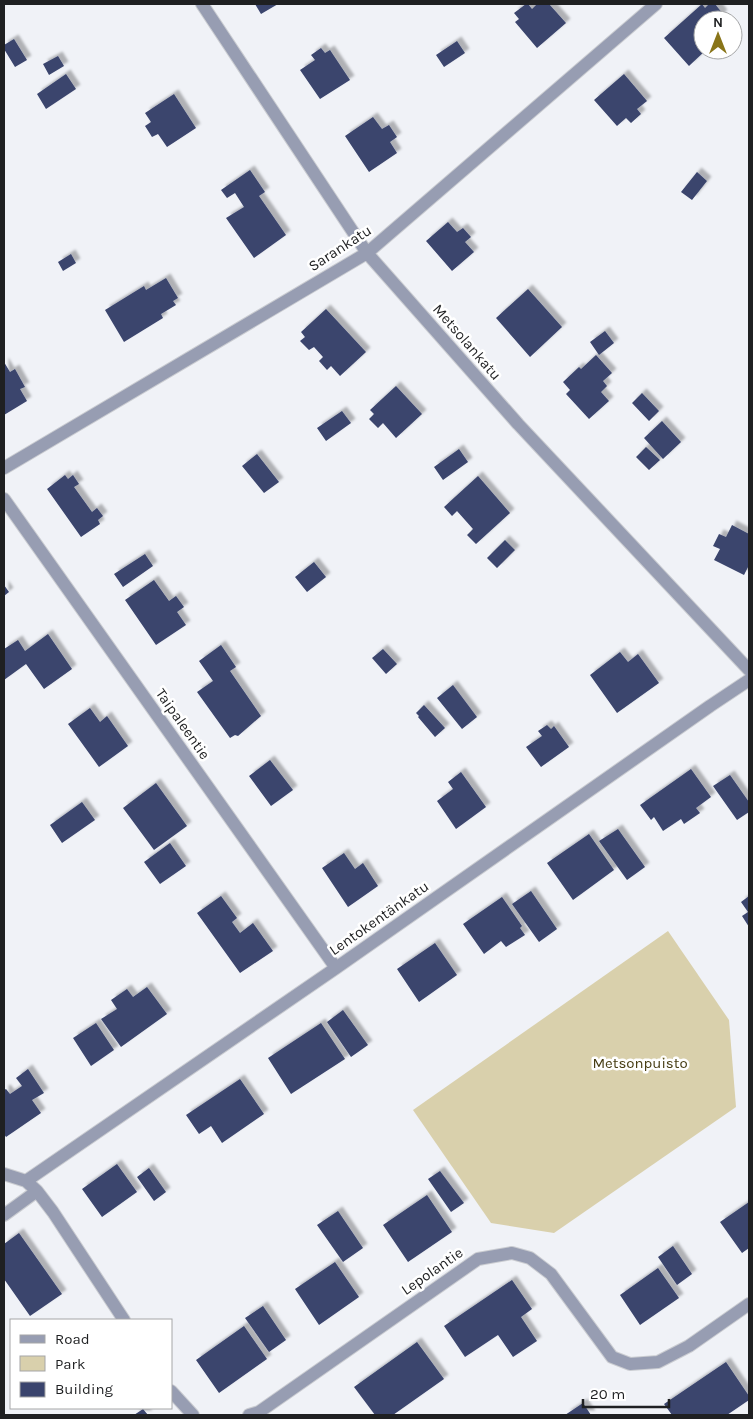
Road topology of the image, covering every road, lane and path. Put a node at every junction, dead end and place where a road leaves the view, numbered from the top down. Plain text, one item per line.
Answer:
1 (202, 4) edge
2 (656, 4) edge
3 (367, 253) junction
4 (4, 468) edge
5 (4, 499) edge
6 (749, 670) edge
7 (749, 680) edge
8 (336, 968) junction
9 (4, 1174) edge
10 (26, 1181) junction
11 (37, 1191) junction
12 (4, 1215) edge
13 (749, 1304) edge
14 (123, 1319) edge
15 (172, 1392) edge
16 (193, 1415) edge
17 (248, 1415) edge

1 - 3 street, Metsolankatu
2 - 3 street, Sarankatu
3 - 4 street, Sarankatu
3 - 6 street, Metsolankatu
5 - 8 street, Taipaleentie
7 - 8 street, Lentokentänkatu
8 - 10 street, Lentokentänkatu
9 - 10 street
10 - 11 street
11 - 12 street
11 - 14 street
13 - 17 street, Lepolantie
15 - 16 street

